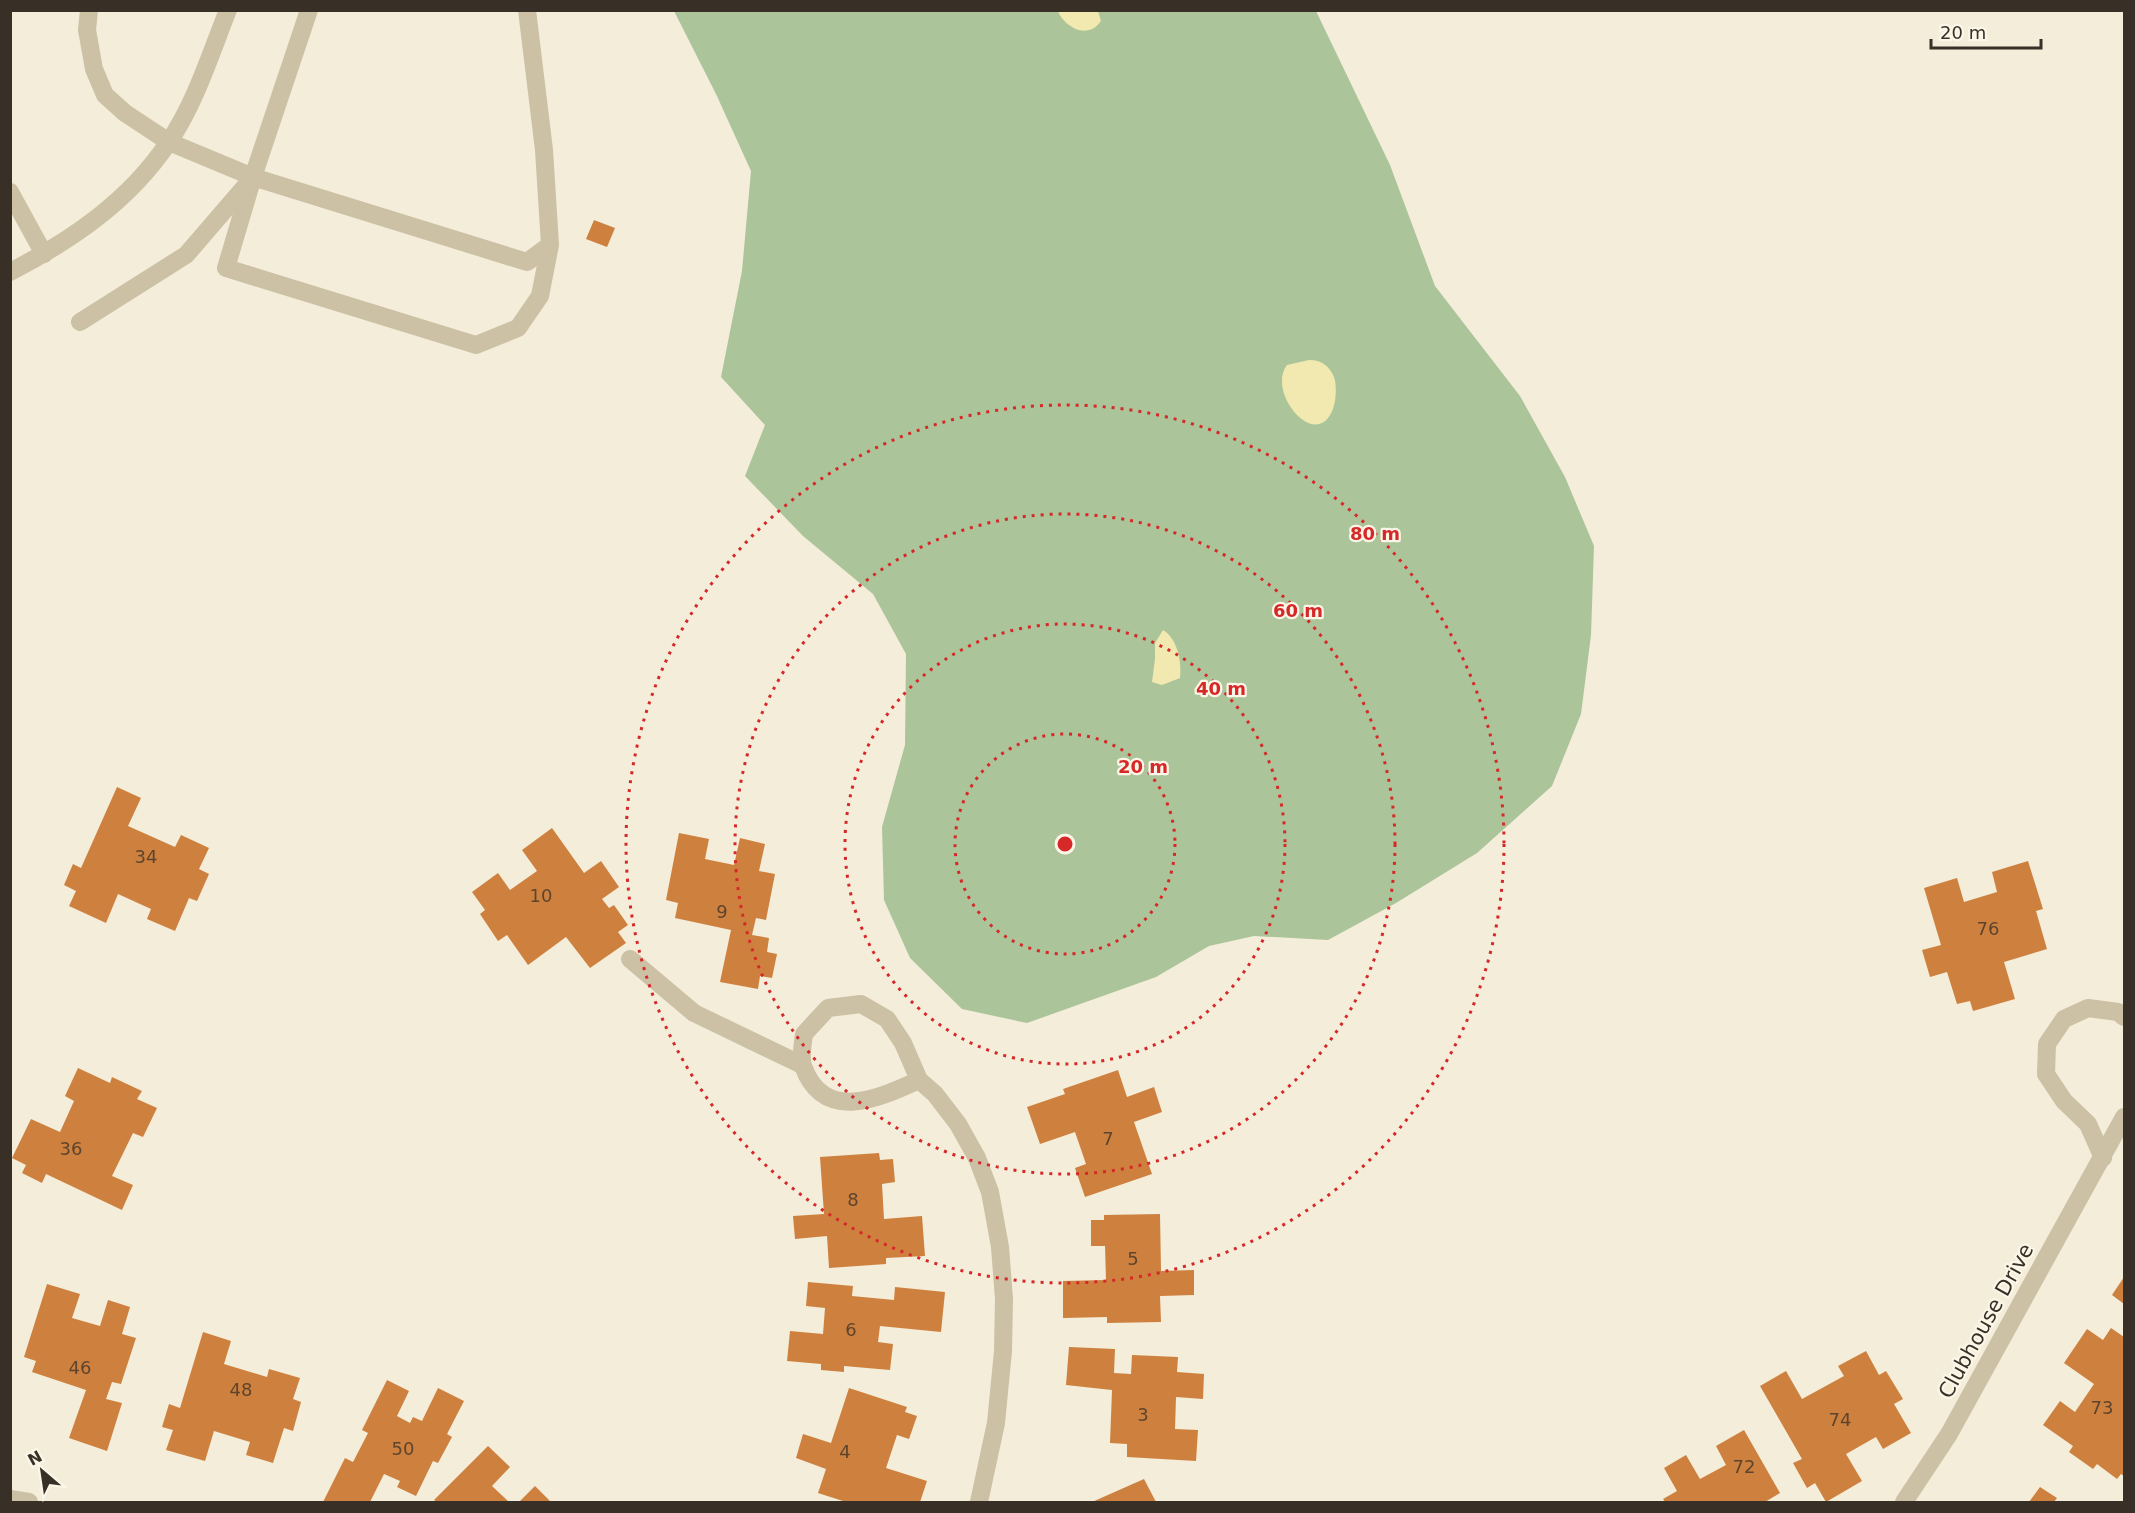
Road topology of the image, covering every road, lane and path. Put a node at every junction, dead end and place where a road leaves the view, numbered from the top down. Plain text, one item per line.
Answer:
1 (89, 10) edge
2 (228, 10) edge
3 (309, 10) edge
4 (527, 10) edge
5 (169, 142) junction
6 (253, 177) junction
7 (10, 192) edge
8 (550, 245) junction
9 (44, 254) junction
10 (10, 272) edge
11 (80, 322) dead end
12 (630, 959) dead end
13 (2124, 1017) edge
14 (802, 1065) junction
15 (919, 1080) junction
16 (2124, 1117) edge
17 (2103, 1158) junction
18 (10, 1499) edge
19 (29, 1503) edge
20 (979, 1503) edge
21 (1904, 1503) edge

1 - 5 street
2 - 5 street
3 - 6 street
4 - 8 street
5 - 6 street
5 - 9 street
6 - 8 street
6 - 8 street
6 - 11 street
7 - 9 street
9 - 10 street
12 - 14 street
13 - 17 street
14 - 15 street
14 - 15 street
15 - 20 street
16 - 17 street, Clubhouse Drive
17 - 21 street, Clubhouse Drive
18 - 19 street

